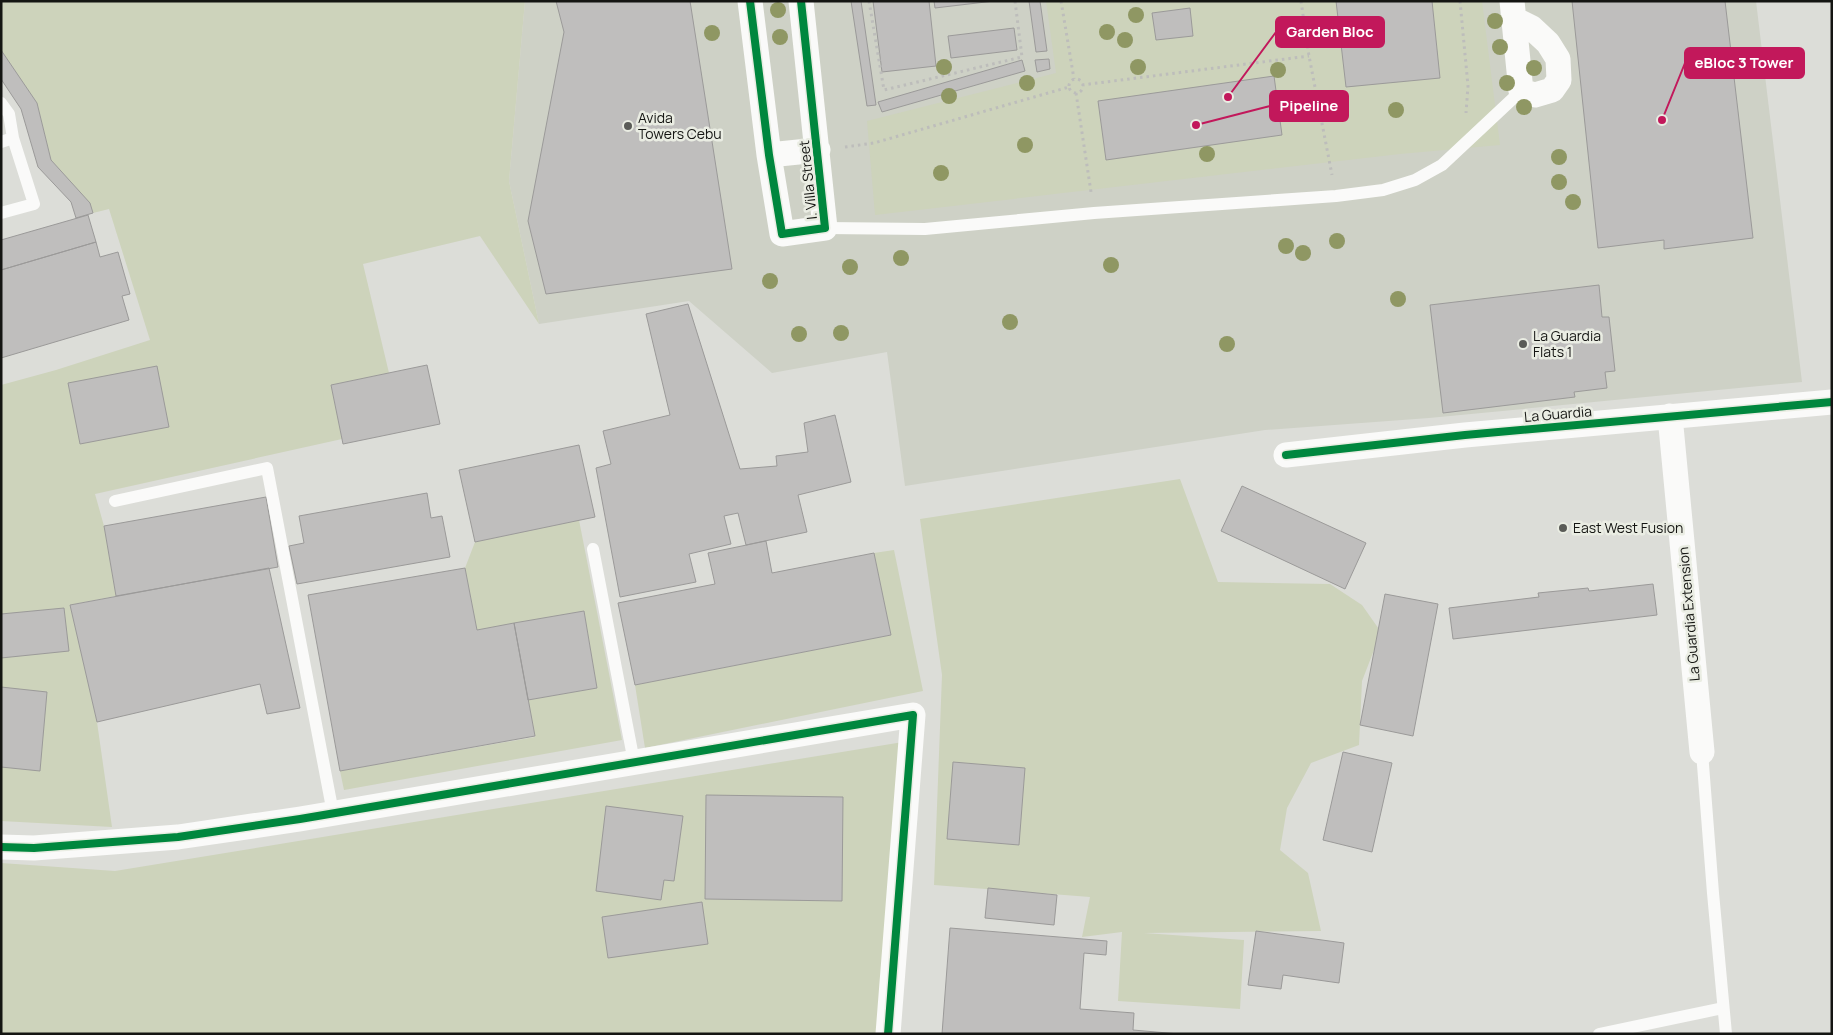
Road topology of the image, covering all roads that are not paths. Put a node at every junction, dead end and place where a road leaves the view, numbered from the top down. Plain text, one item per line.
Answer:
1 (750, 1) edge
2 (801, 1) edge
3 (1513, 10) edge
4 (1521, 91) junction
5 (1, 103) edge
6 (7, 140) edge
7 (818, 150) junction
8 (769, 155) junction
9 (1, 213) edge
10 (825, 228) junction
11 (1832, 402) edge
12 (1670, 416) junction
13 (1286, 455) dead end
14 (115, 501) dead end
15 (593, 549) dead end
16 (1702, 752) joint
17 (634, 762) junction
18 (333, 813) junction
19 (1, 847) edge
20 (1723, 1008) junction
21 (888, 1034) edge
22 (1599, 1034) edge
23 (1726, 1034) edge

1 - 8 street, I. Villa Street
2 - 7 street, I. Villa Street
3 - 4 street
3 - 4 street
4 - 10 lane
5 - 6 lane
6 - 9 lane
7 - 8 street
7 - 10 street, I. Villa Street
8 - 10 street, I. Villa Street
11 - 12 street, La Guardia
12 - 13 street, La Guardia
12 - 16 street, La Guardia Extension
14 - 18 lane
15 - 17 lane
16 - 20 lane
17 - 18 street
17 - 21 street
18 - 19 street
20 - 22 lane
20 - 23 lane

